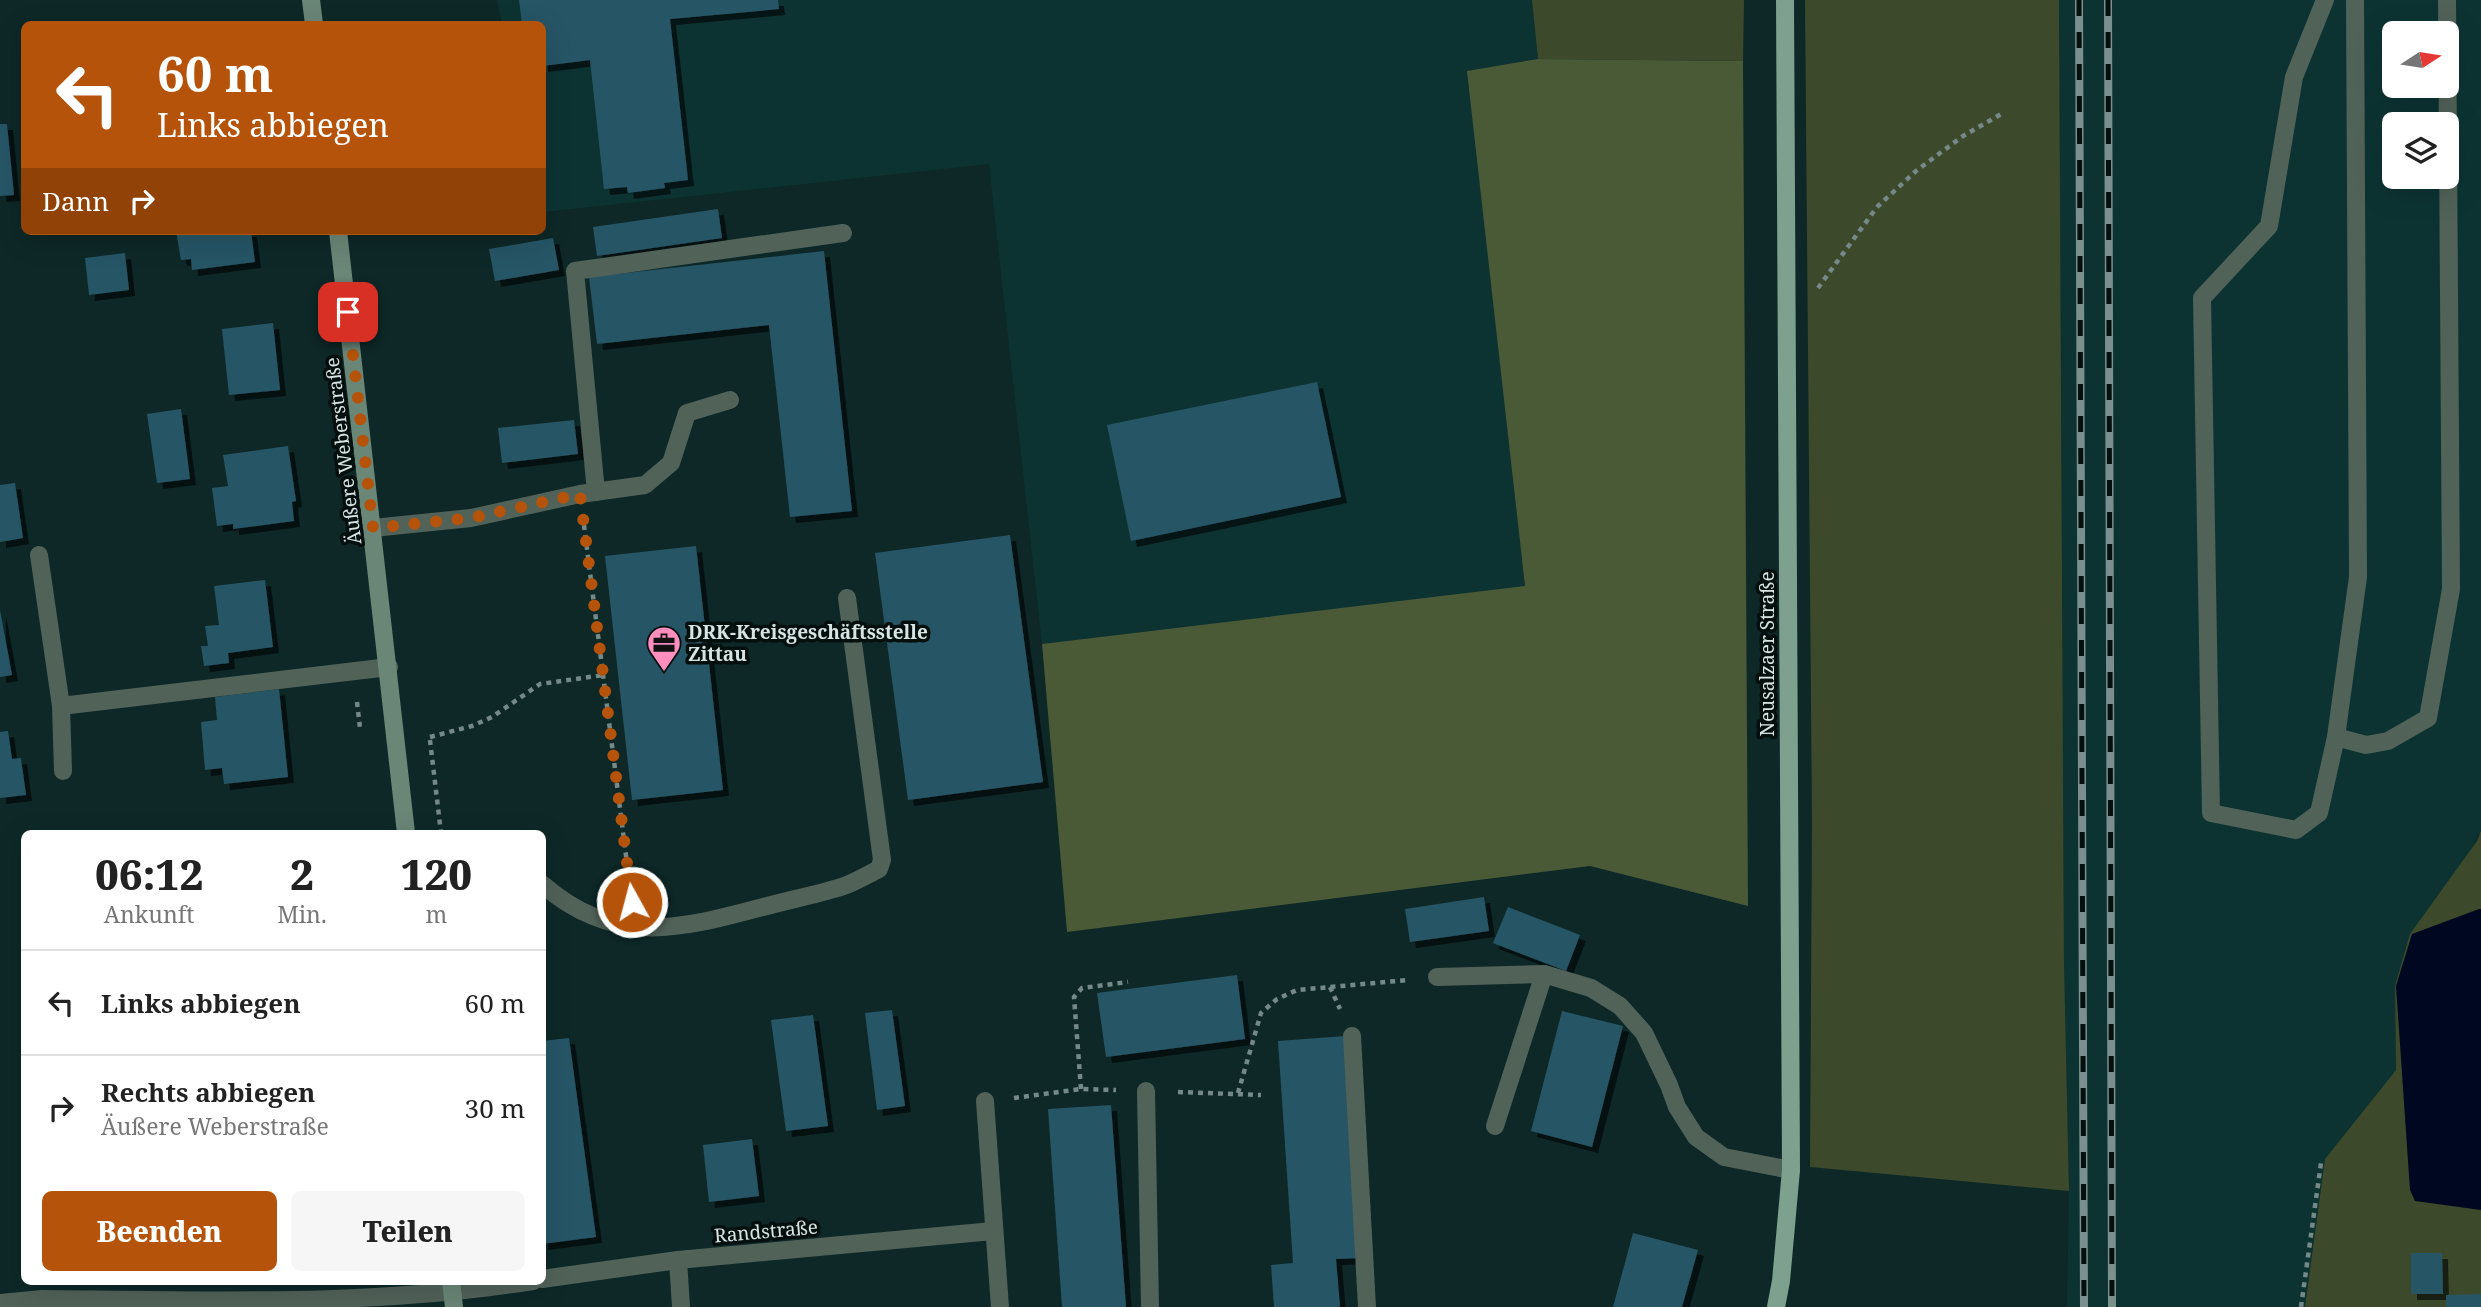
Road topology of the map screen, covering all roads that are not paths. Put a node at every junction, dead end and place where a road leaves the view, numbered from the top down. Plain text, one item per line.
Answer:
1 (311, 0) edge
2 (1785, 0) edge
3 (2325, 0) edge
4 (2355, 0) edge
5 (2447, 0) edge
6 (314, 21) edge
7 (843, 233) dead end
8 (338, 235) edge
9 (730, 400) dead end
10 (588, 493) junction
11 (373, 528) junction
12 (39, 555) dead end
13 (847, 598) dead end
14 (388, 667) junction
15 (61, 706) junction
16 (2336, 737) junction
17 (64, 771) dead end
18 (406, 830) edge
19 (546, 887) edge
20 (1544, 974) junction
21 (1437, 977) road end
22 (1352, 1036) dead end
23 (1146, 1091) dead end
24 (985, 1101) dead end
25 (1495, 1126) dead end
26 (1791, 1170) junction
27 (993, 1231) junction
28 (678, 1260) junction
29 (546, 1278) edge
30 (506, 1285) edge
31 (452, 1293) edge
32 (0, 1303) edge
33 (681, 1307) edge
34 (1000, 1307) edge
35 (1150, 1307) edge
36 (1367, 1307) edge
37 (1776, 1307) edge

1 - 6 main road
2 - 26 main road, Neusalzaer Straße
3 - 16 street
4 - 16 street
5 - 16 street
7 - 10 street
8 - 11 main road, Äußere Weberstraße
9 - 10 street
10 - 11 street
11 - 14 main road, Äußere Weberstraße
12 - 15 street
13 - 19 street
14 - 15 street
14 - 18 main road, Äußere Weberstraße
15 - 17 street
20 - 21 street
20 - 25 street
20 - 26 street
22 - 36 street
23 - 35 street
24 - 27 street
26 - 37 main road, Neusalzaer Straße
27 - 28 street, Randstraße
27 - 34 street
28 - 29 street, Randstraße
28 - 33 street
30 - 31 street
31 - 32 street

